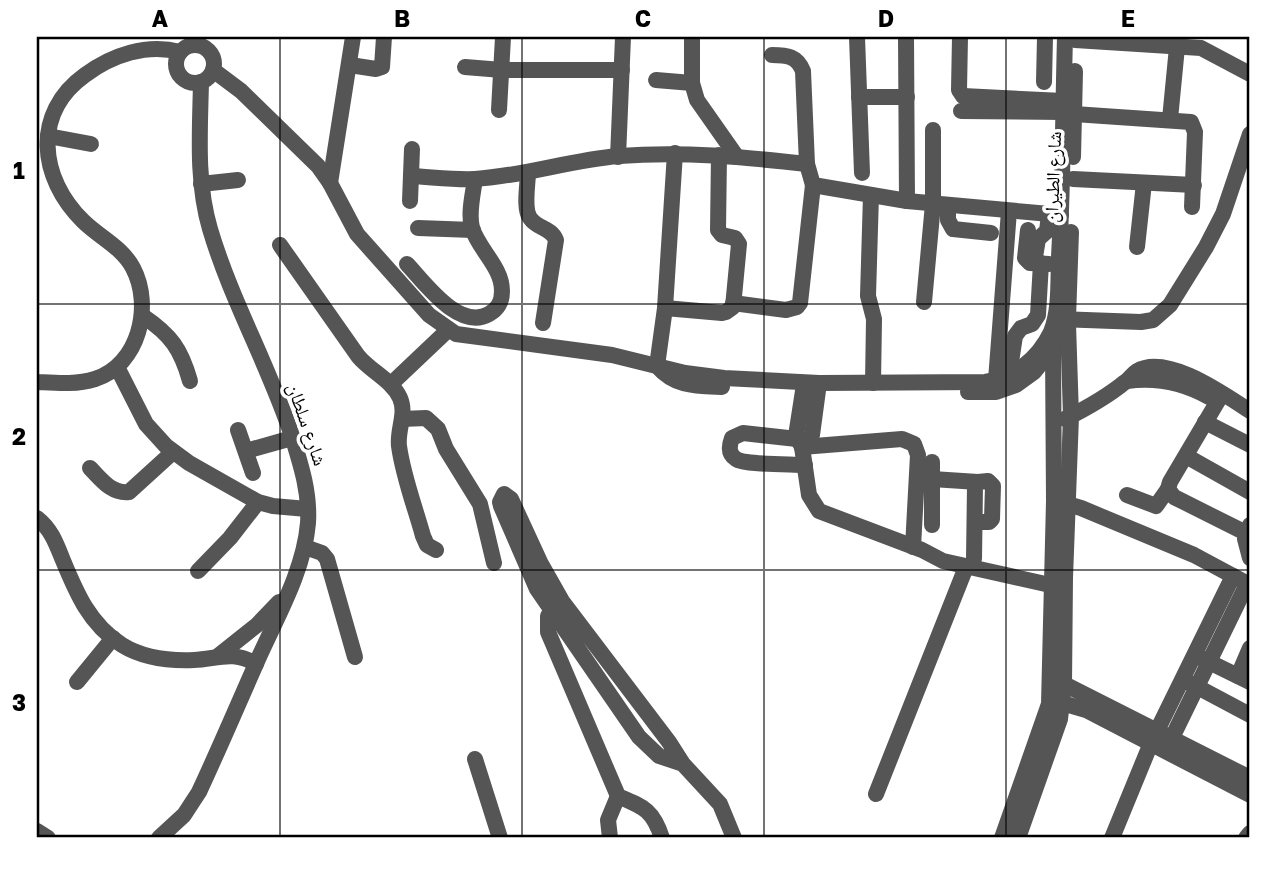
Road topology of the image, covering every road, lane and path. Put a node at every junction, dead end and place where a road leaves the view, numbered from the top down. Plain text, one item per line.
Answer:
1 (353, 37) edge
2 (384, 37) edge
3 (503, 37) edge
4 (623, 37) edge
5 (692, 37) edge
6 (857, 37) edge
7 (906, 37) edge
8 (960, 37) edge
9 (1045, 37) edge
10 (1072, 38) edge
11 (1130, 40) edge
12 (1178, 41) edge
13 (186, 45) edge
14 (772, 55) dead end
15 (350, 65) junction
16 (465, 67) dead end
17 (214, 70) junction
18 (502, 70) junction
19 (622, 70) junction
20 (1250, 74) edge
21 (656, 80) dead end
22 (201, 82) junction
23 (1044, 82) dead end
24 (692, 83) junction
25 (859, 97) junction
26 (907, 97) junction
27 (1067, 109) junction
28 (499, 110) dead end
29 (961, 111) dead end
30 (1170, 119) junction
31 (933, 130) dead end
32 (1250, 134) edge
33 (48, 136) junction
34 (91, 144) dead end
35 (412, 149) dead end
36 (675, 153) junction
37 (719, 155) junction
38 (618, 156) junction
39 (737, 157) junction
40 (807, 164) junction
41 (528, 172) junction
42 (862, 173) dead end
43 (411, 176) junction
44 (475, 179) junction
45 (1073, 179) junction
46 (238, 180) dead end
47 (330, 183) junction
48 (1144, 183) junction
49 (201, 184) junction
50 (813, 185) junction
51 (1194, 185) junction
52 (871, 195) junction
53 (410, 201) dead end
54 (907, 201) junction
55 (941, 205) junction
56 (1192, 207) dead end
57 (1009, 211) junction
58 (1055, 215) junction
59 (418, 228) dead end
60 (473, 230) junction
61 (1028, 230) dead end
62 (991, 233) dead end
63 (280, 245) dead end
64 (1137, 247) dead end
65 (1037, 263) junction
66 (407, 264) dead end
67 (1059, 265) junction
68 (925, 302) dead end
69 (733, 303) junction
70 (666, 308) junction
71 (143, 316) junction
72 (1064, 321) junction
73 (543, 323) dead end
74 (448, 330) junction
75 (1053, 349) junction
76 (117, 366) junction
77 (657, 366) junction
78 (1002, 378) junction
79 (190, 381) dead end
80 (37, 382) edge
81 (873, 383) junction
82 (391, 384) junction
83 (813, 388) junction
84 (1220, 398) junction
85 (1250, 411) edge
86 (1071, 416) junction
87 (402, 419) junction
88 (1205, 422) junction
89 (1250, 422) edge
90 (1054, 425) junction
91 (239, 430) dead end
92 (292, 438) junction
93 (799, 443) junction
94 (1250, 445) edge
95 (246, 451) junction
96 (173, 452) junction
97 (1185, 456) junction
98 (932, 462) dead end
99 (805, 465) junction
100 (90, 468) dead end
101 (253, 473) dead end
102 (932, 479) junction
103 (1168, 489) junction
104 (1250, 492) edge
105 (1126, 495) dead end
106 (258, 502) junction
107 (1060, 508) junction
108 (307, 509) junction
109 (37, 518) edge
110 (932, 525) dead end
111 (1248, 529) edge
112 (305, 547) junction
113 (918, 548) junction
114 (436, 550) dead end
115 (1250, 558) edge
116 (970, 563) junction
117 (494, 564) dead end
118 (198, 571) dead end
119 (1058, 582) junction
120 (1243, 582) edge
121 (290, 588) junction
122 (557, 606) junction
123 (113, 638) junction
124 (1250, 648) edge
125 (218, 656) junction
126 (355, 657) dead end
127 (1202, 658) junction
128 (256, 664) junction
129 (1244, 679) edge
130 (77, 682) dead end
131 (1058, 683) junction
132 (1189, 683) junction
133 (1056, 704) junction
134 (1108, 714) junction
135 (1250, 715) edge
136 (1161, 740) junction
137 (474, 759) dead end
138 (1214, 768) junction
139 (1250, 778) edge
140 (876, 793) dead end
141 (1250, 795) edge
142 (618, 796) junction
143 (37, 831) edge
144 (1250, 833) edge
145 (48, 838) edge
146 (159, 838) edge
147 (500, 838) edge
148 (610, 838) edge
149 (662, 838) edge
150 (734, 838) edge
151 (1002, 838) edge
152 (1018, 838) edge
153 (1112, 838) edge
154 (1246, 838) edge

1 - 15 street
2 - 15 street
3 - 18 street
4 - 19 street
5 - 24 street
6 - 25 street
7 - 26 street
8 - 27 street
9 - 23 street
10 - 11 street
10 - 27 street, شارع الطيران
11 - 12 street
12 - 20 street
12 - 30 street
13 - 17 street
13 - 22 street
13 - 33 street
14 - 40 street
15 - 47 street
16 - 18 street
17 - 22 street
17 - 47 street
18 - 19 street
18 - 28 street
19 - 38 street
21 - 24 street
22 - 49 street, شارع سلطان
24 - 39 street
25 - 26 street
25 - 42 street
26 - 54 street
27 - 29 street
27 - 30 street
27 - 45 street, شارع الطيران
27 - 58 street, شارع الطيران
30 - 51 street
31 - 55 street
32 - 72 street
33 - 34 street
33 - 71 street
35 - 43 street
36 - 37 street
36 - 38 street
36 - 70 street
37 - 39 street
37 - 69 street
38 - 41 street
39 - 40 street
40 - 50 street
41 - 44 street
41 - 73 street
43 - 44 street
43 - 53 street
44 - 60 street
45 - 48 street
45 - 72 street, شارع الطيران
46 - 49 street
47 - 74 street
48 - 51 street
48 - 64 street
49 - 92 street, شارع سلطان
50 - 52 street
50 - 69 street
51 - 56 street
52 - 54 street
52 - 81 street
54 - 55 street
55 - 57 street
55 - 62 street
55 - 68 street
57 - 58 street
57 - 78 street
58 - 65 street
58 - 67 street, شارع الطيران
59 - 60 street
60 - 66 street
61 - 65 street
63 - 82 street
65 - 67 street
65 - 78 street
67 - 72 street, شارع الطيران
69 - 70 street
70 - 77 street
71 - 76 street
71 - 79 street
72 - 75 street
72 - 78 street
72 - 86 street
74 - 77 street
74 - 82 street
75 - 83 street
75 - 90 street
76 - 80 street
76 - 96 street
77 - 83 street
78 - 81 street
81 - 83 street
82 - 87 street
83 - 93 street
84 - 85 street
84 - 86 street
84 - 88 street
84 - 89 street
86 - 90 street
86 - 107 street
87 - 114 street
87 - 117 street
88 - 94 street
88 - 97 street
90 - 107 street
91 - 95 street
92 - 95 street
92 - 108 street, شارع سلطان
93 - 99 street
93 - 99 street
93 - 113 street
95 - 101 street
96 - 100 street
96 - 106 street
97 - 103 street
97 - 104 street
98 - 102 street
99 - 113 street
102 - 110 street
102 - 116 street
103 - 105 street
103 - 111 street
106 - 108 street
106 - 118 street
107 - 119 street
107 - 120 street
108 - 112 street, شارع سلطان
109 - 123 street
111 - 115 street
112 - 121 street, شارع سلطان
112 - 126 street
113 - 116 street
116 - 119 street
116 - 140 street
119 - 131 street
120 - 127 street
121 - 125 street
121 - 128 street, شارع سلطان
122 - 122 street
122 - 142 street
122 - 150 street
123 - 125 street
123 - 130 street
124 - 129 street
125 - 128 street
127 - 129 street
127 - 132 street
128 - 146 street, شارع سلطان
131 - 133 street
131 - 134 street
132 - 135 street
132 - 136 street
133 - 134 street
133 - 151 street
133 - 152 street
134 - 136 street
136 - 138 street
136 - 153 street
137 - 147 street
138 - 139 street
138 - 141 street
142 - 148 street
142 - 149 street
143 - 145 street
144 - 154 street

